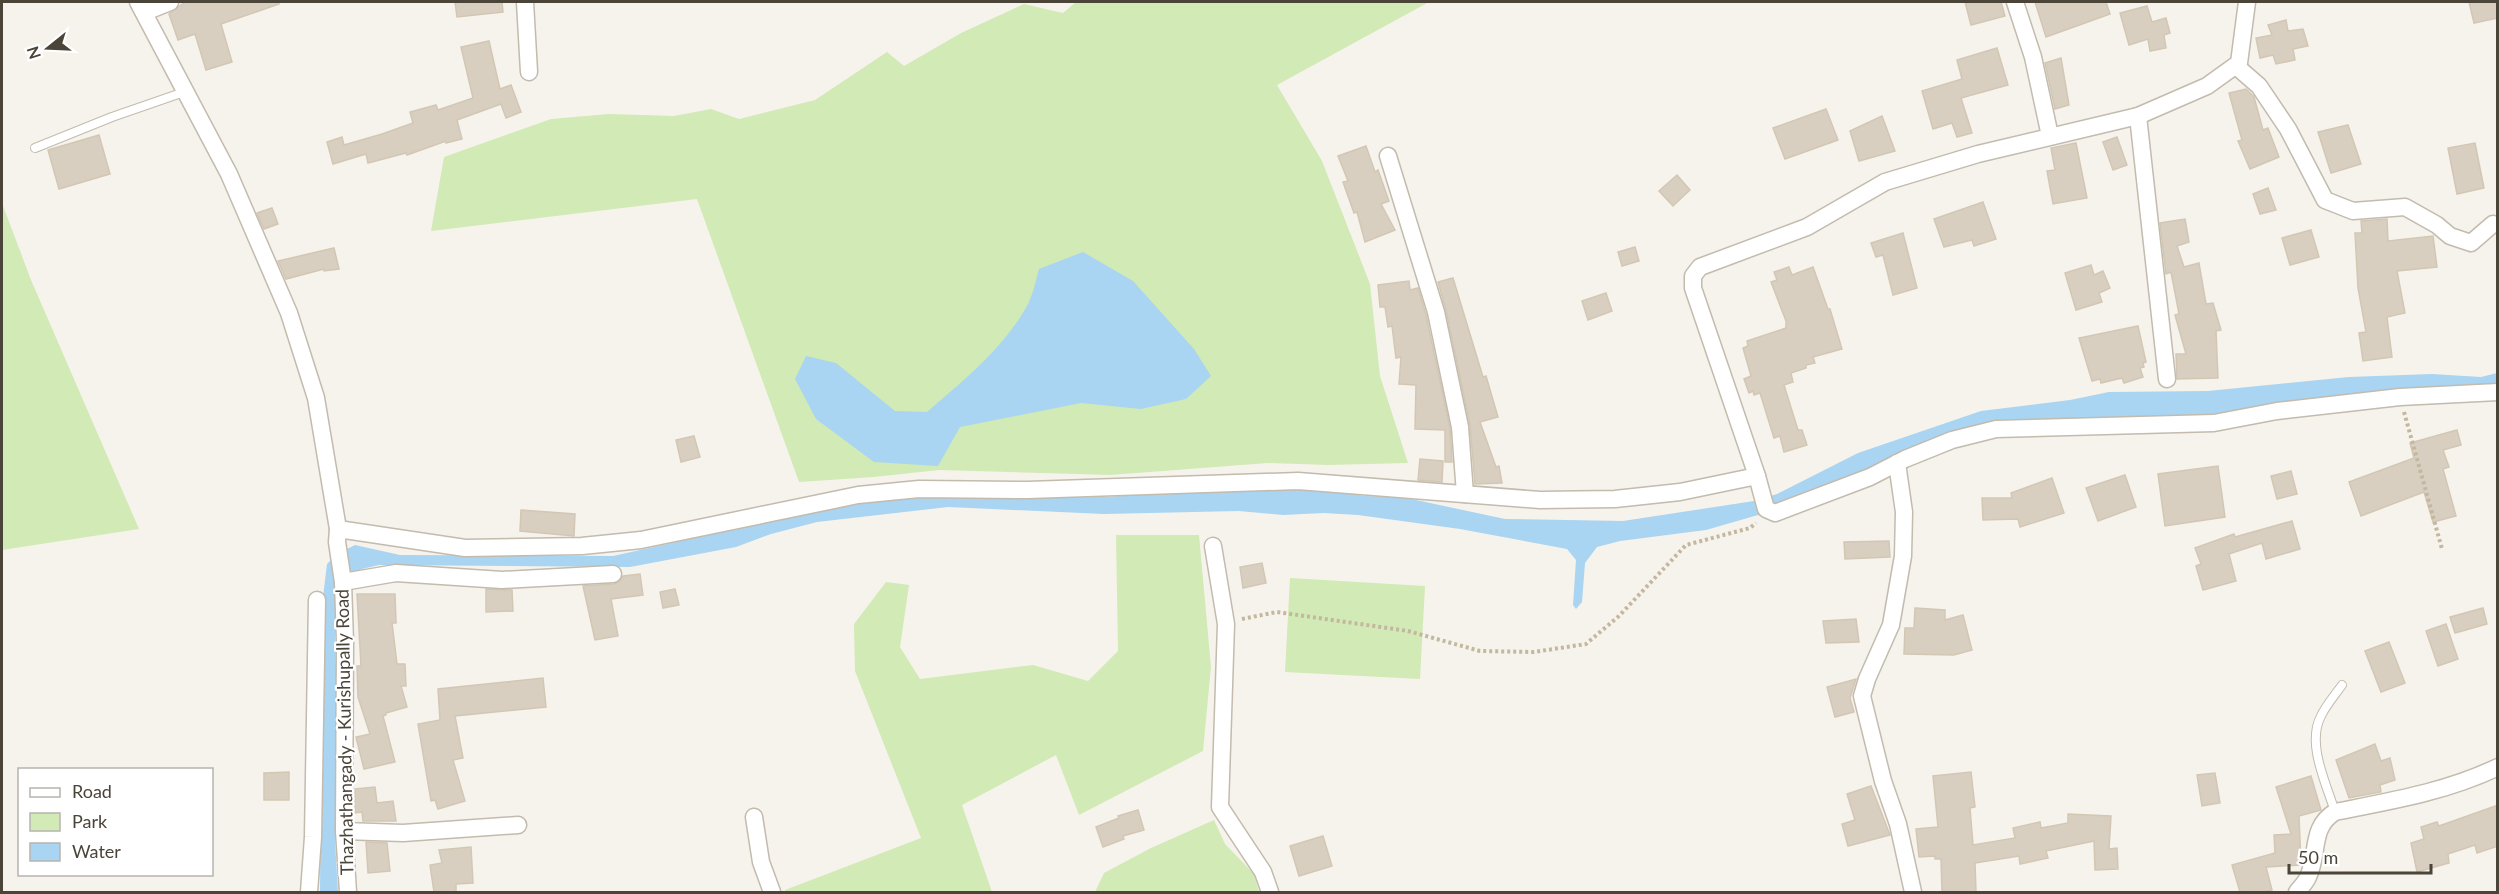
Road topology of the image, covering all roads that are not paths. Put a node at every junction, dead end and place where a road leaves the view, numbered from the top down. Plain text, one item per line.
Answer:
1 (170, 2) edge
2 (525, 2) edge
3 (2015, 2) edge
4 (2247, 2) edge
5 (141, 7) edge
6 (2236, 66) junction
7 (529, 72) dead end
8 (187, 90) junction
9 (2138, 117) junction
10 (2050, 136) junction
11 (35, 148) dead end
12 (1388, 156) dead end
13 (2493, 224) dead end
14 (2167, 379) dead end
15 (2498, 392) edge
16 (1897, 463) junction
17 (1759, 483) junction
18 (1465, 494) junction
19 (337, 536) junction
20 (1213, 546) dead end
21 (613, 574) dead end
22 (342, 576) junction
23 (317, 600) dead end
24 (2342, 685) dead end
25 (2498, 767) edge
26 (2335, 812) junction
27 (754, 817) dead end
28 (518, 825) dead end
29 (344, 831) junction
30 (309, 892) edge
31 (348, 892) edge
32 (772, 892) edge
33 (1270, 892) edge
34 (1913, 892) edge
35 (2297, 892) edge

1 - 5 street
2 - 7 street
3 - 10 street
4 - 6 street
5 - 8 street, Thazhathangady - Kurishupally Road
6 - 9 street
6 - 13 street
8 - 11 lane
8 - 19 street, Thazhathangady - Kurishupally Road
9 - 10 street
9 - 14 street
10 - 17 street
12 - 18 street
15 - 16 street
16 - 17 street
16 - 34 street
17 - 18 street
18 - 19 street
19 - 22 street, Thazhathangady - Kurishupally Road
20 - 33 street
21 - 22 street
22 - 29 street, Thazhathangady - Kurishupally Road
23 - 30 street
24 - 26 lane
25 - 26 street
26 - 35 street
27 - 32 street
28 - 29 street
29 - 31 street, Thazhathangady - Kurishupally Road

